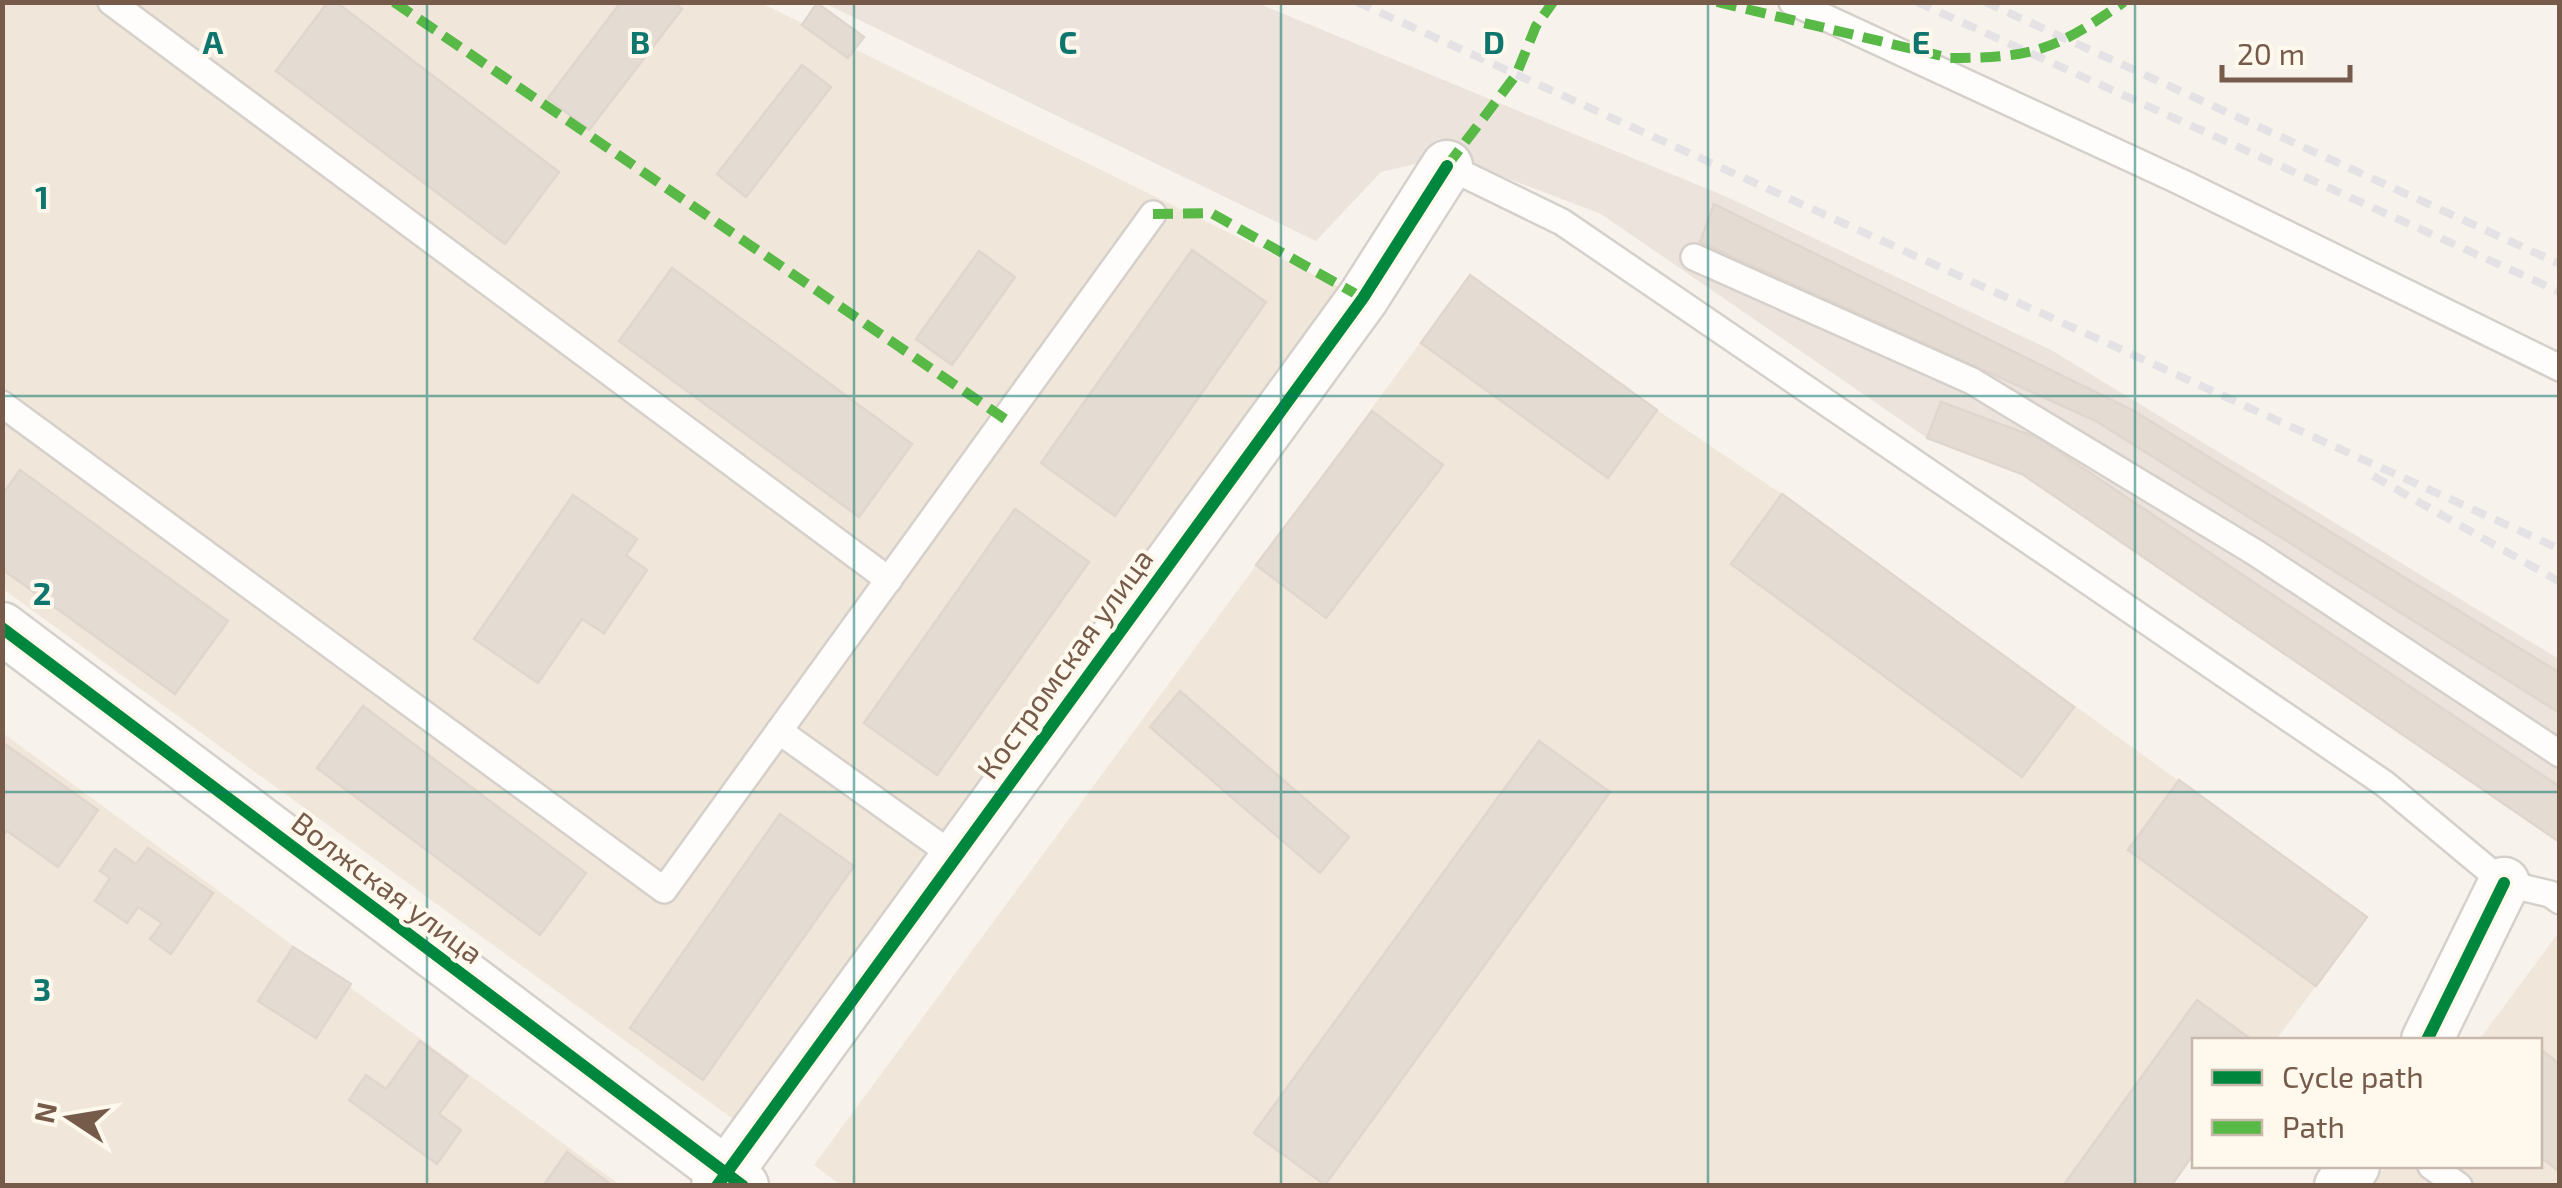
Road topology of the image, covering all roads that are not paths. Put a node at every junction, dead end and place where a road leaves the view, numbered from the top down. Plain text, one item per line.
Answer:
1 (111, 2) edge
2 (1792, 2) edge
3 (1446, 166) joint
4 (1153, 214) dead end
5 (1694, 257) dead end
6 (2560, 368) edge
7 (2, 404) edge
8 (889, 580) junction
9 (2, 628) edge
10 (779, 731) junction
11 (2560, 754) edge
12 (954, 856) junction
13 (2543, 892) edge
14 (2428, 1038) edge
15 (2434, 1168) edge
16 (728, 1181) edge
17 (2459, 1186) edge

1 - 8 lane
2 - 6 lane
3 - 12 street, Костромская улица
3 - 13 lane
4 - 8 lane
5 - 11 lane
7 - 10 lane
8 - 10 lane
9 - 16 street, Волжская улица
10 - 12 lane
12 - 16 street, Костромская улица
13 - 14 street
15 - 17 lane

